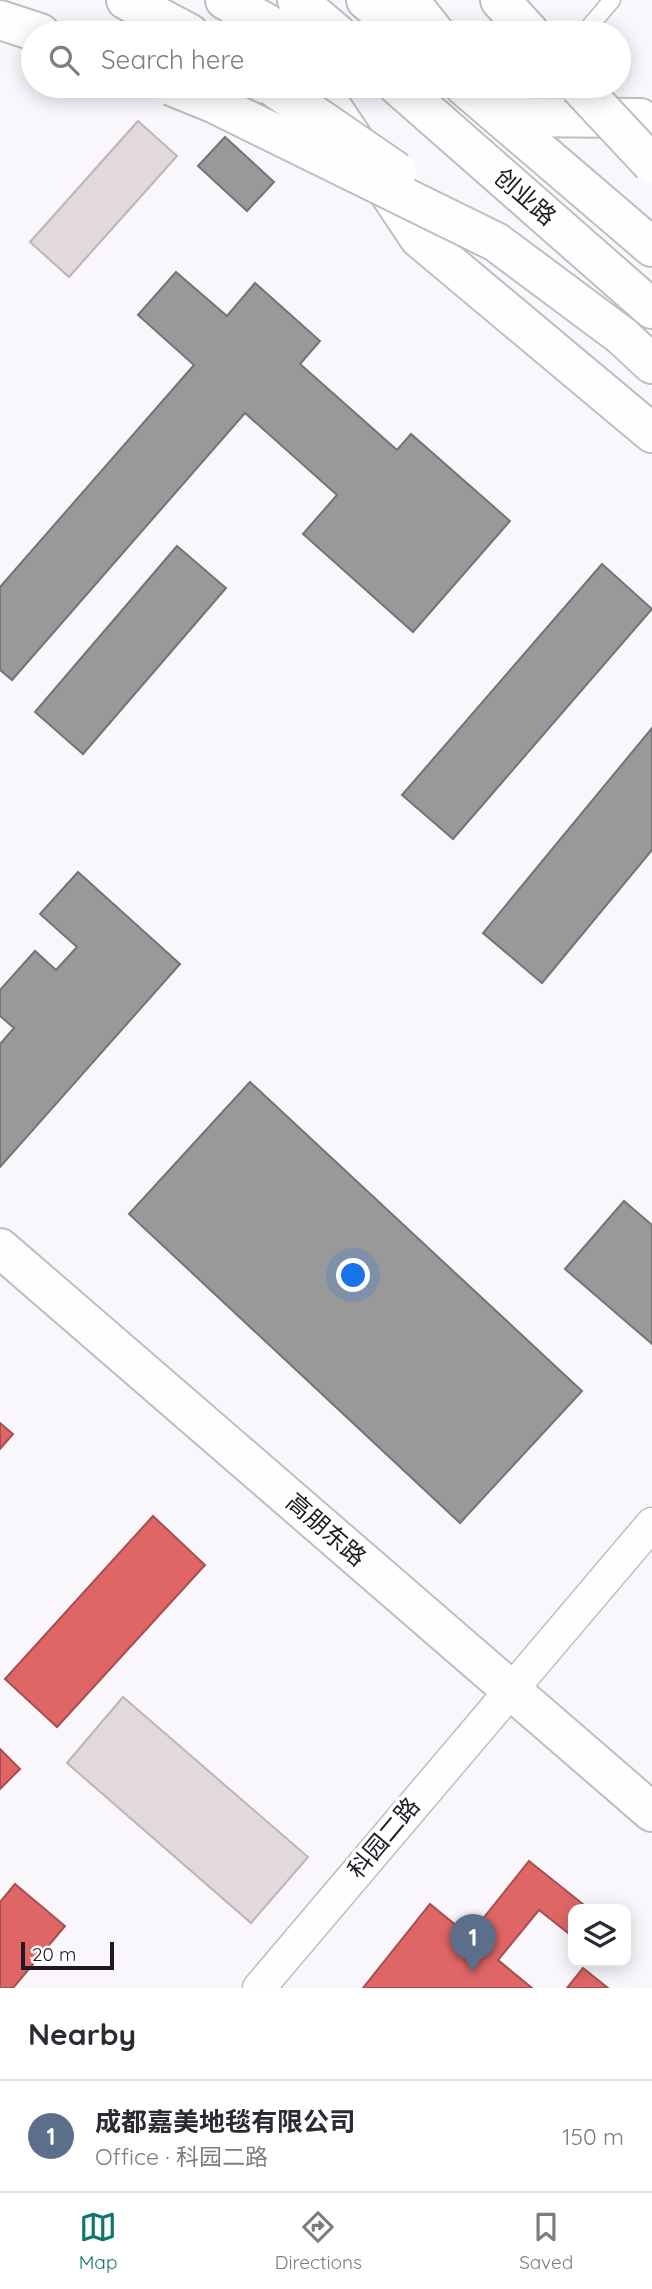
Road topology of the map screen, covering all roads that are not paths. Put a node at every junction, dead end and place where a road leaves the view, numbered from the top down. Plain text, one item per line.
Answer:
1 (126, 0) edge
2 (225, 0) edge
3 (366, 0) edge
4 (410, 0) edge
5 (499, 0) edge
6 (612, 0) edge
7 (0, 20) edge
8 (166, 21) edge
9 (280, 21) edge
10 (390, 21) edge
11 (426, 21) edge
12 (519, 21) edge
13 (594, 21) edge
14 (21, 27) edge
15 (201, 98) edge
16 (289, 98) edge
17 (326, 98) edge
18 (412, 98) edge
19 (478, 98) edge
20 (485, 98) edge
21 (520, 98) edge
22 (590, 98) edge
23 (500, 117) junction
24 (652, 129) edge
25 (652, 164) edge
26 (496, 242) junction
27 (652, 247) edge
28 (652, 309) edge
29 (652, 364) edge
30 (652, 433) edge
31 (0, 1248) edge
32 (652, 1524) edge
33 (510, 1689) junction
34 (652, 1812) edge
35 (259, 1988) edge

1 - 8 main road
2 - 9 main road
3 - 10 main road
4 - 11 main road
5 - 12 main road
6 - 13 lane
7 - 14 main road
15 - 26 main road, bridge
16 - 26 main road, bridge
17 - 30 main road
18 - 28 main road, 创业路
19 - 23 main road, 创业路
20 - 23 main road
21 - 23 lane
22 - 25 main road, bridge
23 - 24 main road
23 - 27 main road, 创业路
26 - 29 main road, bridge
31 - 33 main road, 高朋东路
32 - 33 street, 科园二路
33 - 34 main road, 高朋东路
33 - 35 street, 科园二路

